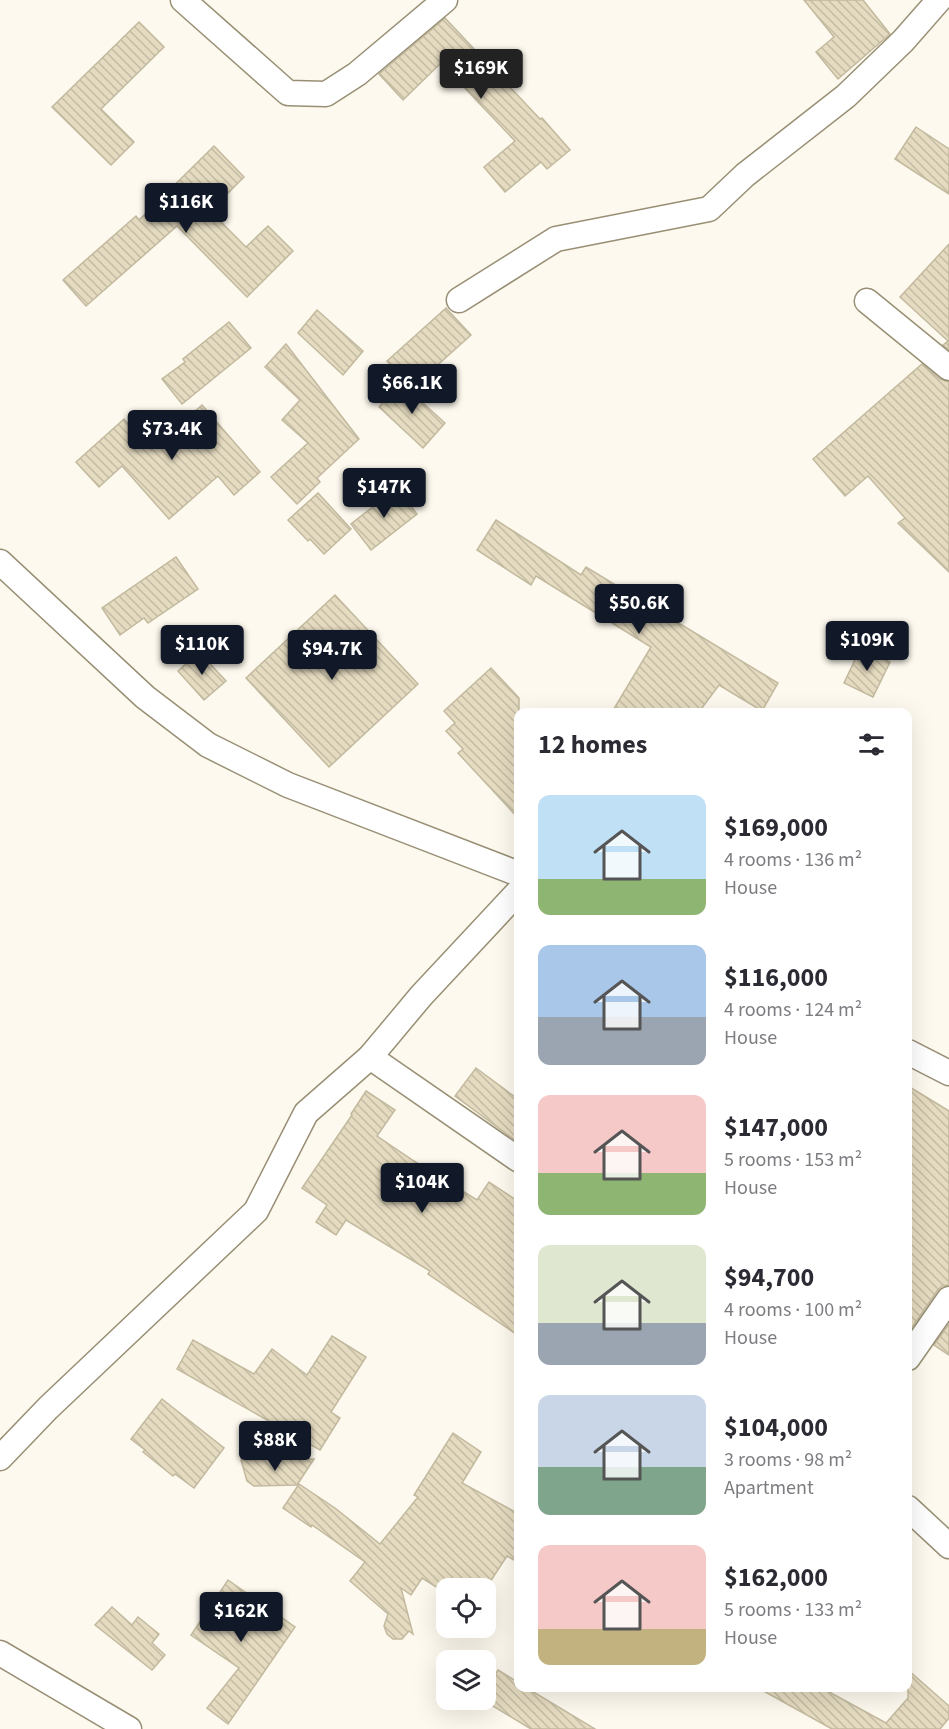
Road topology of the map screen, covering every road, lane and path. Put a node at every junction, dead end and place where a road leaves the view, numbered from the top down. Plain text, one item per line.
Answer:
1 (183, 0) edge
2 (445, 0) edge
3 (941, 0) edge
4 (949, 4) edge
5 (459, 300) dead end
6 (867, 301) dead end
7 (949, 368) edge
8 (0, 562) edge
9 (514, 872) edge
10 (514, 896) edge
11 (912, 1054) edge
12 (370, 1057) junction
13 (949, 1073) edge
14 (514, 1157) edge
15 (949, 1299) edge
16 (912, 1352) edge
17 (0, 1458) edge
18 (912, 1512) edge
19 (949, 1546) edge
20 (0, 1653) edge
21 (129, 1729) edge

1 - 2 street
3 - 4 street
3 - 5 street
6 - 7 street
8 - 9 street
10 - 12 street
11 - 13 street
12 - 14 street
12 - 17 street
15 - 16 street
18 - 19 street
20 - 21 street

